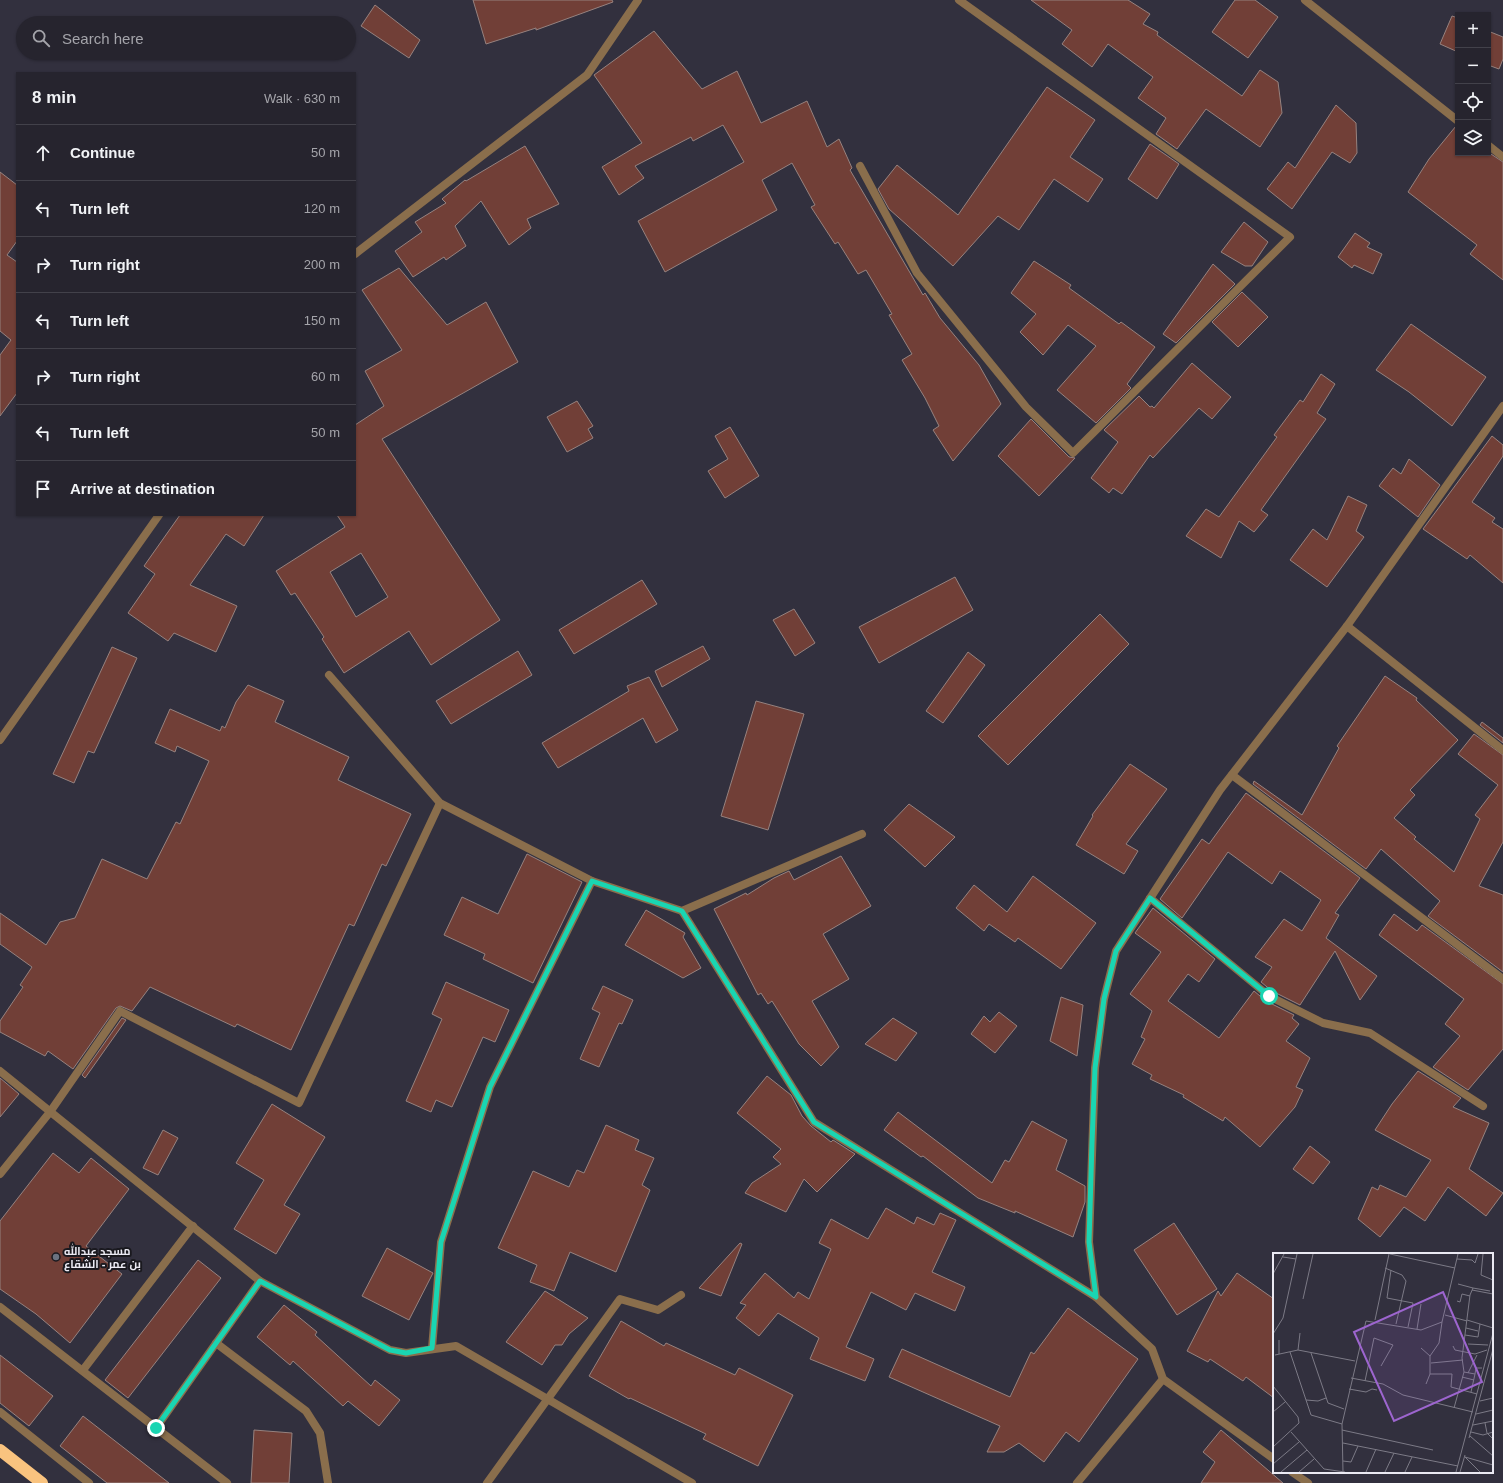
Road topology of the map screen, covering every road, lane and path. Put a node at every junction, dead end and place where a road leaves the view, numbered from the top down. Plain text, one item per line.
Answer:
1 (638, 0) edge
2 (959, 0) edge
3 (1305, 0) edge
4 (1457, 120) edge
5 (1491, 147) edge
6 (1503, 157) edge
7 (860, 166) dead end
8 (356, 253) edge
9 (1503, 406) edge
10 (159, 516) edge
11 (1347, 626) junction
12 (329, 675) dead end
13 (0, 740) edge
14 (1503, 750) edge
15 (1232, 775) junction
16 (440, 803) junction
17 (862, 834) dead end
18 (592, 881) junction
19 (1150, 898) junction
20 (682, 911) junction
21 (1503, 979) edge
22 (0, 1072) edge
23 (1483, 1106) dead end
24 (50, 1112) junction
25 (0, 1174) edge
26 (193, 1226) junction
27 (260, 1281) junction
28 (681, 1295) dead end
29 (1096, 1297) junction
30 (0, 1307) edge
31 (216, 1343) junction
32 (432, 1348) junction
33 (83, 1370) junction
34 (1163, 1379) junction
35 (549, 1400) junction
36 (0, 1412) edge
37 (156, 1428) junction
38 (0, 1450) edge
39 (1273, 1458) edge
40 (1293, 1473) edge
41 (42, 1483) edge
42 (89, 1483) edge
43 (227, 1483) edge
44 (328, 1483) edge
45 (487, 1483) edge
46 (692, 1483) edge
47 (1077, 1483) edge
48 (1308, 1483) edge

1 - 8 street
2 - 7 street
3 - 4 street
5 - 6 street
9 - 11 street
10 - 13 street
11 - 14 street
11 - 15 street
12 - 16 street
15 - 19 street
15 - 21 street
16 - 18 street
16 - 24 street
17 - 20 street
18 - 20 street
18 - 32 street
19 - 23 street
19 - 29 street
20 - 29 street
22 - 24 street
24 - 25 street
24 - 26 street
26 - 27 street
26 - 33 street
27 - 31 street
27 - 32 street
28 - 35 street
29 - 34 street
30 - 33 street
31 - 37 street
31 - 44 street
32 - 35 street
33 - 37 street
34 - 39 street
34 - 47 street
35 - 45 street
35 - 46 street
36 - 42 street
37 - 43 street
38 - 41 highway
40 - 48 street

